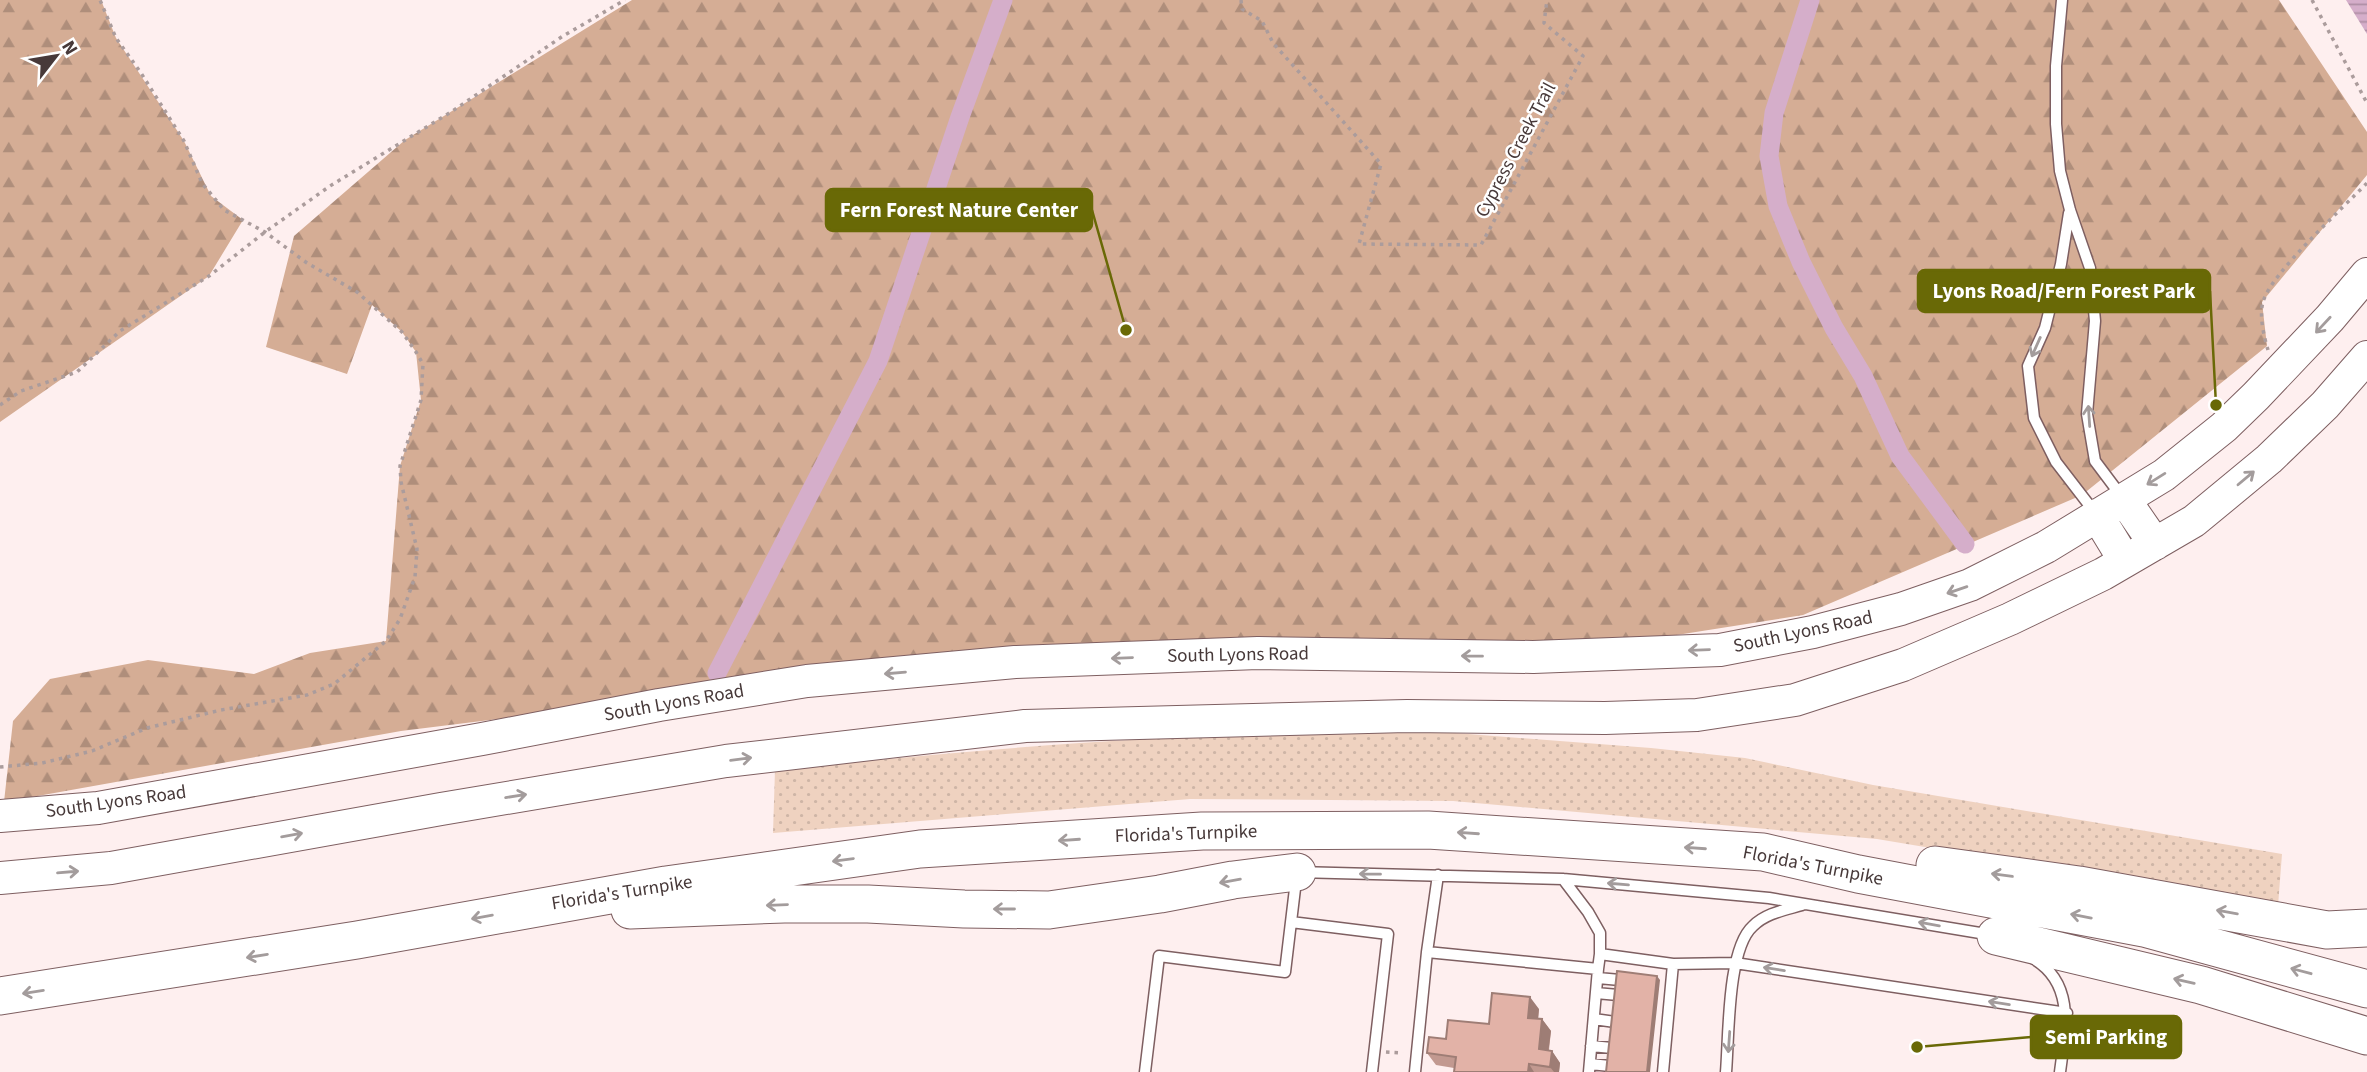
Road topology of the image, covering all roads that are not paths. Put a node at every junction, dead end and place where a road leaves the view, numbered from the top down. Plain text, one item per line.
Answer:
1 (2062, 0) edge
2 (2070, 210) junction
3 (2367, 274) edge
4 (2367, 357) edge
5 (2367, 373) edge
6 (2300, 429) junction
7 (2124, 499) junction
8 (2097, 515) junction
9 (2155, 544) junction
10 (2125, 561) junction
11 (0, 816) edge
12 (1763, 852) junction
13 (1297, 872) junction
14 (1438, 875) junction
15 (0, 878) edge
16 (1563, 878) junction
17 (1808, 904) junction
18 (549, 905) junction
19 (1291, 922) junction
20 (2367, 928) edge
21 (1996, 936) junction
22 (1427, 952) junction
23 (1600, 954) junction
24 (1735, 963) junction
25 (1673, 964) junction
26 (1598, 974) junction
27 (1620, 980) edge
28 (2367, 989) edge
29 (1596, 993) junction
30 (1618, 995) edge
31 (0, 996) edge
32 (2067, 1013) junction
33 (1594, 1019) junction
34 (1615, 1022) edge
35 (1655, 1027) edge
36 (1667, 1028) junction
37 (2367, 1035) edge
38 (1591, 1046) junction
39 (1612, 1048) edge
40 (1652, 1054) edge
41 (1665, 1056) junction
42 (1610, 1066) edge
43 (1589, 1068) edge
44 (1650, 1071) edge
45 (1145, 1072) edge
46 (1372, 1072) edge
47 (1415, 1072) edge
48 (1663, 1072) edge
49 (1726, 1072) edge
50 (2060, 1072) edge

1 - 2 lane
7 -> 2 lane
2 -> 8 lane
3 -> 7 main road, South Lyons Road
4 - 6 main road
5 - 6 main road
9 -> 6 main road
7 - 8 main road, South Lyons Road
7 - 9 main road
8 - 10 main road
8 -> 11 main road, South Lyons Road
9 - 10 main road
15 -> 10 main road
12 -> 18 highway, Florida's Turnpike
20 -> 12 highway
28 -> 12 highway, Florida's Turnpike
14 -> 13 lane
13 -> 18 highway
13 - 19 lane
14 - 16 lane
14 - 22 lane
17 -> 16 lane
16 - 23 lane
21 -> 17 lane
17 - 24 lane
18 -> 31 highway, Florida's Turnpike
19 - 45 lane
19 - 46 lane
21 - 32 lane
37 -> 21 highway
22 - 26 lane
22 - 47 lane
23 - 25 lane
23 - 26 lane
24 - 25 lane
32 -> 24 lane
24 -> 49 lane
25 - 36 lane
26 - 27 lane
26 - 29 lane
29 - 30 lane
29 - 33 lane
32 - 50 lane
33 - 34 lane
33 - 38 lane
35 - 36 lane
36 - 41 lane
38 - 39 lane
38 - 43 lane
40 - 41 lane
41 - 48 lane
42 - 43 lane
44 - 48 lane

